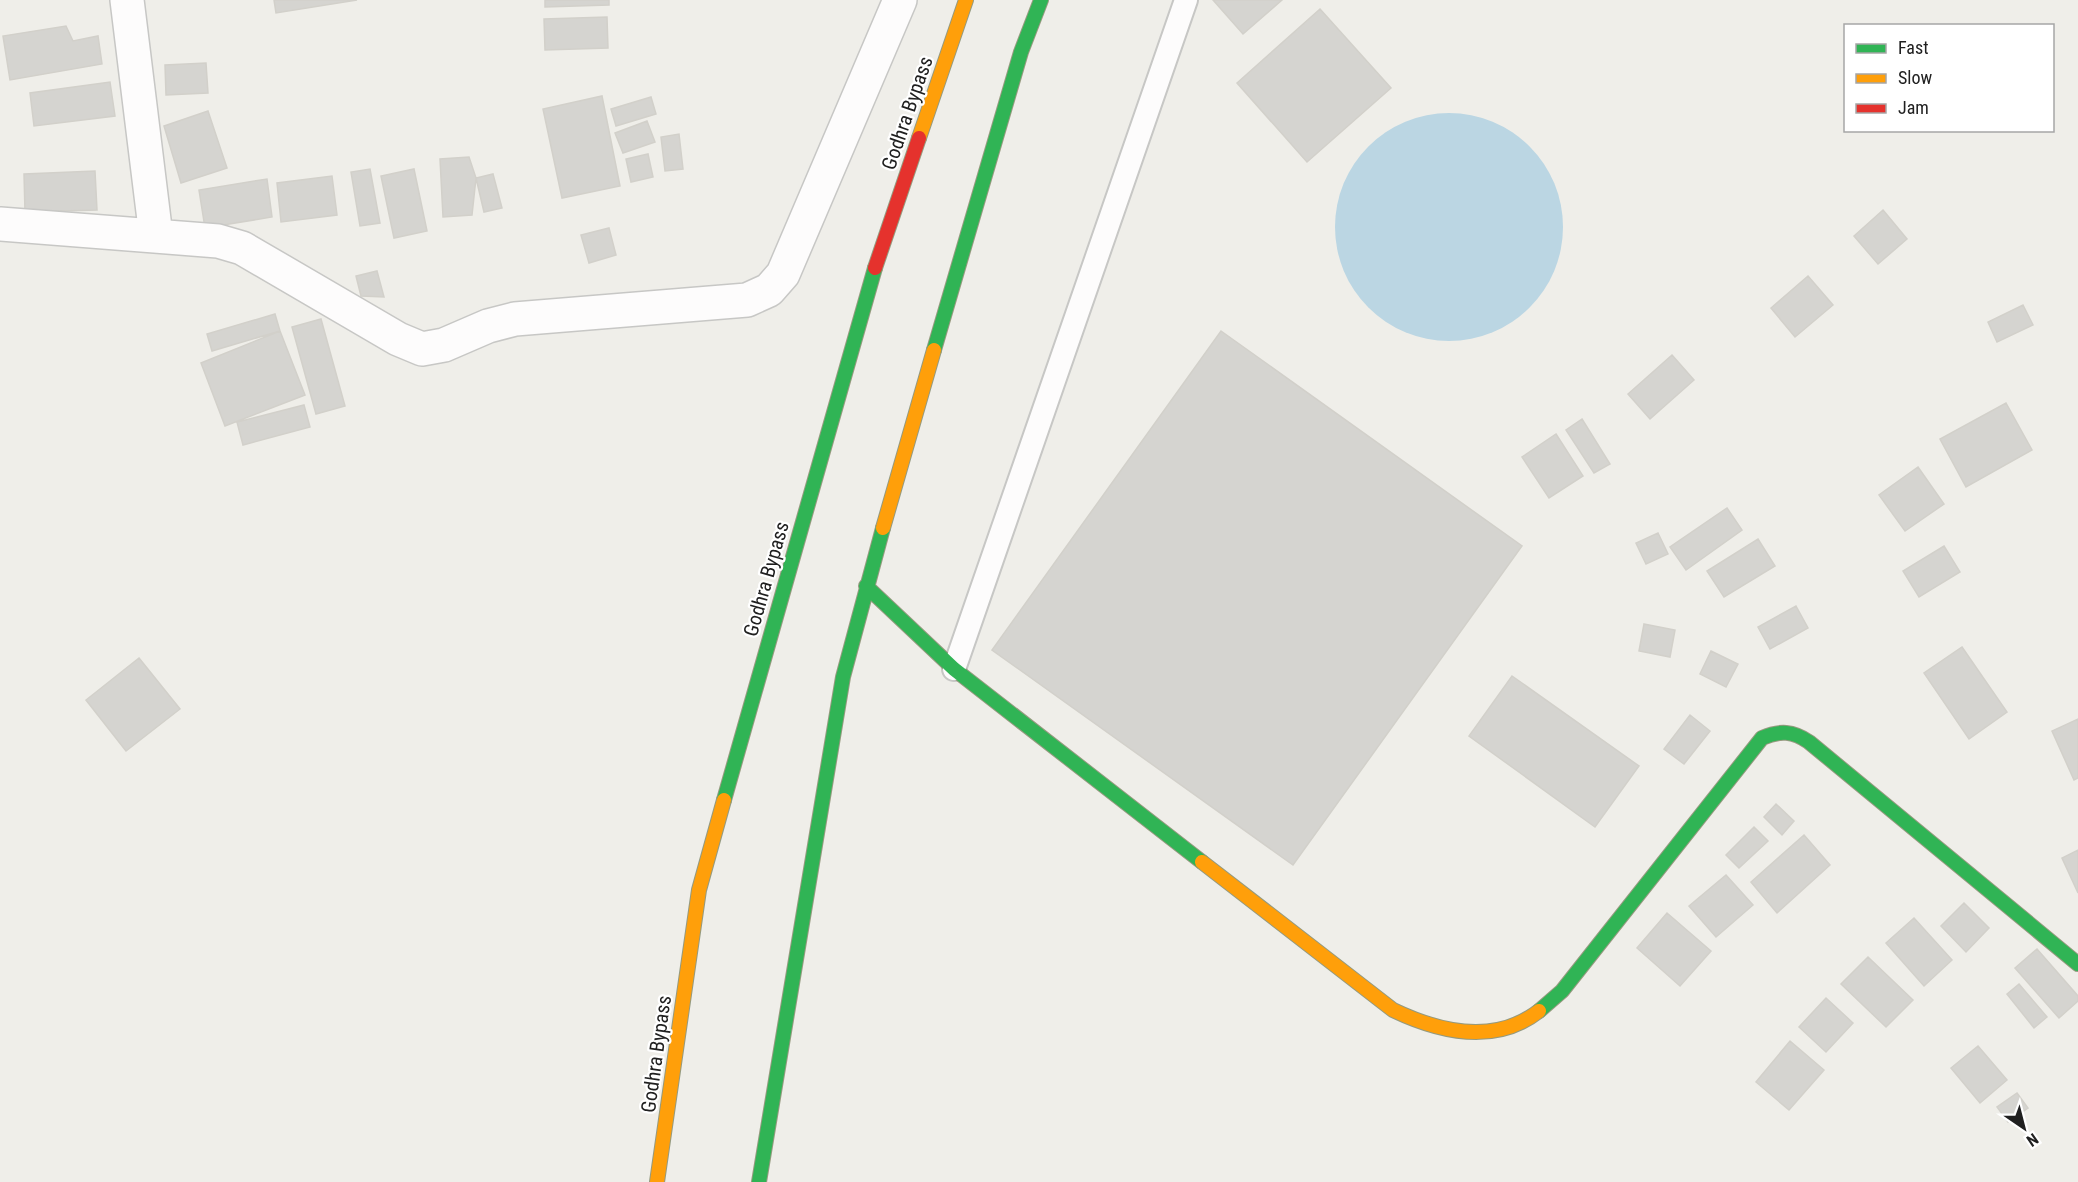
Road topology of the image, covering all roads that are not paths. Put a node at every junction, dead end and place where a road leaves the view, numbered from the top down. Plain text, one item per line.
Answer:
1 (127, 0) edge
2 (900, 0) edge
3 (966, 0) edge
4 (1041, 0) edge
5 (1186, 0) edge
6 (0, 224) edge
7 (156, 236) junction
8 (866, 586) junction
9 (954, 669) junction
10 (2078, 964) edge
11 (657, 1182) edge
12 (759, 1182) edge

1 - 7 street
2 - 7 street
3 - 11 main road, Godhra Bypass
4 - 8 main road
5 - 9 lane
6 - 7 street
8 - 9 main road
8 - 12 main road
9 - 10 main road

